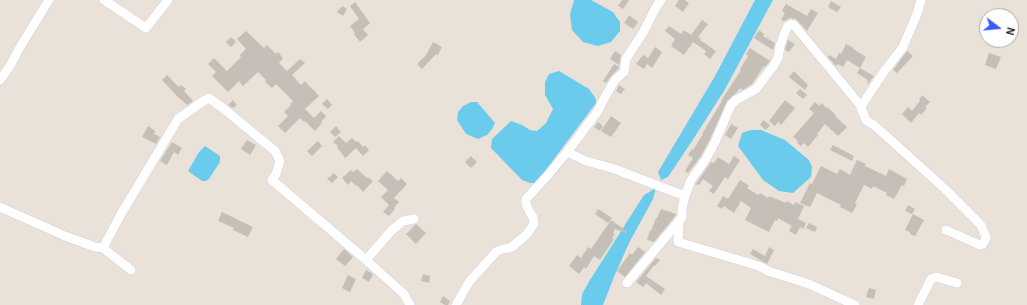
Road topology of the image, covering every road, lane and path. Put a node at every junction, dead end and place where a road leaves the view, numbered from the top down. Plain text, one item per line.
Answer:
1 (49, 0) edge
2 (104, 0) edge
3 (168, 0) edge
4 (661, 0) edge
5 (921, 0) edge
6 (0, 80) edge
7 (861, 106) junction
8 (567, 152) junction
9 (685, 196) junction
10 (0, 207) edge
11 (414, 219) dead end
12 (679, 221) junction
13 (946, 230) dead end
14 (103, 248) junction
15 (366, 260) junction
16 (132, 270) dead end
17 (627, 283) dead end
18 (957, 283) dead end
19 (410, 305) edge
20 (456, 305) edge
21 (855, 305) edge
22 (918, 305) edge

1 - 6 street
2 - 3 street
4 - 8 street
5 - 7 street
7 - 9 street
7 - 13 street
8 - 9 street
8 - 20 street
9 - 12 street
10 - 14 street
11 - 15 street
12 - 17 street
12 - 21 street
14 - 15 street
14 - 16 street
15 - 19 street
18 - 22 street

